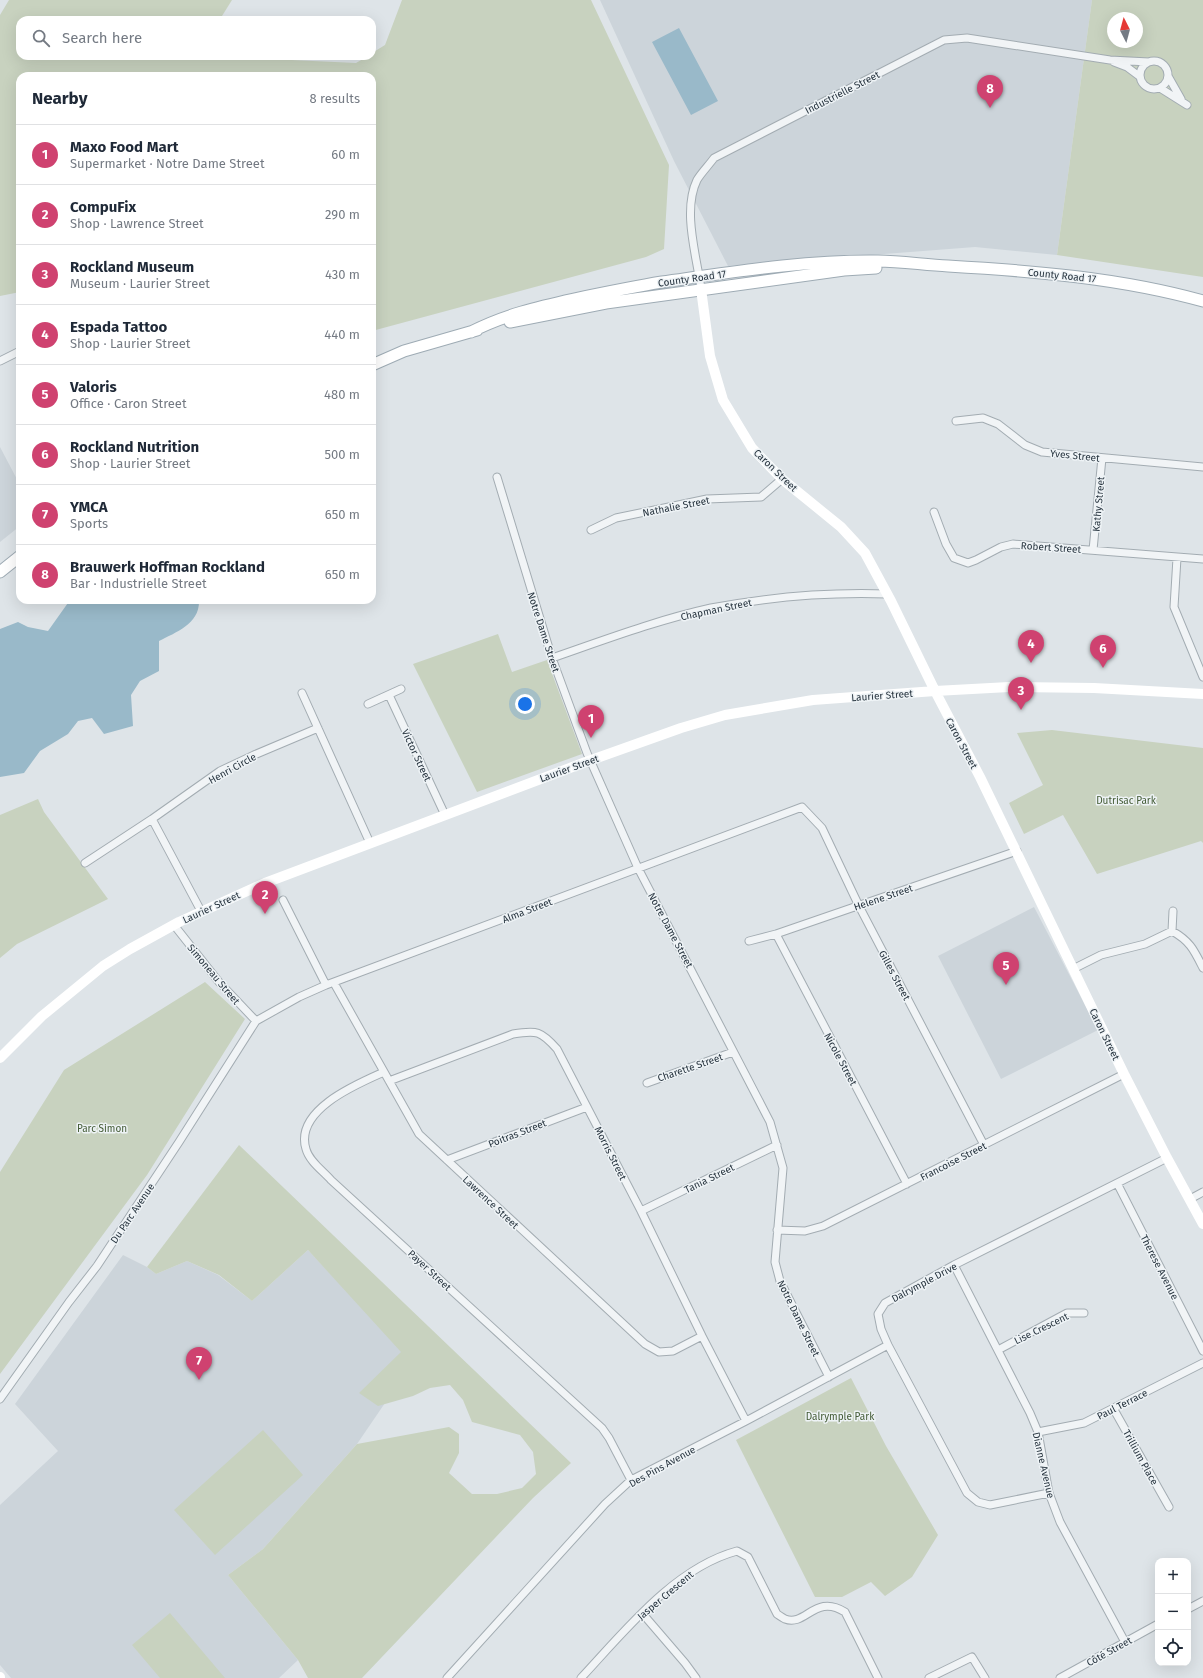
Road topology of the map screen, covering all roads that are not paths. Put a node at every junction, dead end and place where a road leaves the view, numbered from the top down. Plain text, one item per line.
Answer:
1 (1110, 60) junction
2 (1149, 62) junction
3 (1139, 76) junction
4 (1168, 76) junction
5 (1160, 88) junction
6 (919, 264) junction
7 (699, 277) junction
8 (701, 289) junction
9 (1203, 301) edge
10 (471, 332) junction
11 (16, 353) edge
12 (0, 361) edge
13 (376, 363) edge
14 (956, 421) dead end
15 (1102, 458) junction
16 (1203, 467) edge
17 (497, 477) dead end
18 (782, 479) junction
19 (934, 512) dead end
20 (590, 530) dead end
21 (1093, 550) junction
22 (1177, 558) junction
23 (16, 559) edge
24 (1203, 559) edge
25 (0, 572) edge
26 (887, 594) junction
27 (552, 658) junction
28 (1203, 677) edge
29 (401, 689) dead end
30 (935, 691) junction
31 (302, 693) dead end
32 (1203, 694) edge
33 (389, 695) junction
34 (368, 704) dead end
35 (318, 728) junction
36 (590, 760) junction
37 (802, 808) joint
38 (445, 814) junction
39 (152, 819) junction
40 (370, 843) junction
41 (1017, 852) junction
42 (85, 863) dead end
43 (638, 868) junction
44 (283, 900) dead end
45 (859, 906) junction
46 (201, 911) junction
47 (1173, 911) dead end
48 (174, 925) junction
49 (1172, 931) junction
50 (776, 934) junction
51 (749, 941) dead end
52 (1203, 968) edge
53 (1072, 969) junction
54 (334, 983) junction
55 (326, 985) junction
56 (256, 1022) junction
57 (733, 1052) junction
58 (0, 1058) edge
59 (384, 1072) junction
60 (1124, 1074) junction
61 (389, 1081) junction
62 (648, 1083) dead end
63 (587, 1107) junction
64 (777, 1145) junction
65 (984, 1145) junction
66 (1167, 1158) junction
67 (447, 1160) junction
68 (1117, 1183) junction
69 (907, 1184) junction
70 (1203, 1192) edge
71 (1190, 1199) junction
72 (641, 1211) junction
73 (1203, 1224) edge
74 (777, 1230) junction
75 (954, 1265) junction
76 (1084, 1313) dead end
77 (702, 1336) junction
78 (888, 1345) junction
79 (998, 1350) junction
80 (1203, 1351) edge
81 (1203, 1363) edge
82 (829, 1377) junction
83 (0, 1399) edge
84 (1113, 1408) junction
85 (746, 1421) junction
86 (1038, 1432) junction
87 (631, 1480) junction
88 (1049, 1493) junction
89 (1169, 1507) dead end
90 (1203, 1601) edge
91 (1191, 1607) edge
92 (642, 1613) junction
93 (1155, 1626) edge
94 (1124, 1642) junction
95 (446, 1678) edge
96 (580, 1678) edge
97 (696, 1678) edge
98 (878, 1678) edge
99 (930, 1678) edge
100 (985, 1678) edge
101 (1060, 1678) edge

1 - 2 street, Industrielle Street
1 - 3 street, Industrielle Street
1 - 7 street, Industrielle Street
2 - 3 street
2 - 4 street, Industrielle Street
3 - 5 street, Industrielle Street
4 - 5 street
4 - 5 street, Industrielle Street
6 - 7 main road, County Road 17
6 - 8 main road, County Road 17
6 - 9 main road, County Road 17
7 - 8 street, Industrielle Street
7 - 10 main road, County Road 17
8 - 10 main road, County Road 17
8 - 18 main road, Caron Street
10 - 13 main road, County Road 17
11 - 12 street
14 - 15 street, Yves Street
15 - 16 street, Yves Street
15 - 21 street, Kathy Street
17 - 27 street, Notre Dame Street
18 - 20 street, Nathalie Street
18 - 26 main road, Caron Street
19 - 21 street, Robert Street
21 - 22 street, Robert Street
22 - 24 street, Robert Street
22 - 28 street
23 - 25 main road
26 - 27 street, Chapman Street
26 - 30 main road, Caron Street
27 - 36 street, Notre Dame Street
29 - 33 street
30 - 32 main road, Laurier Street
30 - 36 main road, Laurier Street
30 - 41 main road, Caron Street
31 - 35 street
33 - 34 street
33 - 38 street, Victor Street
35 - 39 street, Henri Circle
35 - 40 street
36 - 38 main road, Laurier Street
36 - 43 street, Notre Dame Street
37 - 43 street, Alma Street
37 - 45 street, Gilles Street
38 - 40 main road, Laurier Street
39 - 42 street, Henri Circle
39 - 46 street
40 - 46 main road, Laurier Street
41 - 45 street, Helene Street
41 - 53 main road, Caron Street
43 - 54 street, Alma Street
43 - 57 street, Notre Dame Street
44 - 55 street
45 - 50 street, Helene Street
45 - 65 street, Gilles Street
46 - 48 main road, Laurier Street
47 - 49 street
48 - 56 street, Simoneau Street
48 - 58 main road, Laurier Street
49 - 52 street
49 - 53 street
50 - 51 street, Helene Street
50 - 69 street, Nicole Street
53 - 60 main road, Caron Street
54 - 55 street, Alma Street
54 - 59 street, Lawrence Street
55 - 56 street, Alma Street
56 - 83 street, Du Parc Avenue
57 - 62 street, Charette Street
57 - 64 street, Notre Dame Street
59 - 61 street, Lawrence Street
59 - 87 street, Payer Street
60 - 65 street, Francoise Street
60 - 66 main road, Caron Street
61 - 63 street, Morris Street
61 - 67 street, Lawrence Street
63 - 67 street, Poitras Street
63 - 72 street, Morris Street
64 - 72 street, Tania Street
64 - 74 street, Notre Dame Street
65 - 69 street, Francoise Street
66 - 68 street, Dalrymple Drive
66 - 71 main road, Caron Street
67 - 77 street, Lawrence Street
68 - 75 street, Dalrymple Drive
68 - 80 street, Therese Avenue
69 - 74 street, Francoise Street
70 - 71 street
71 - 73 main road, Caron Street
72 - 77 street, Morris Street
74 - 82 street, Notre Dame Street
75 - 78 street, Dalrymple Drive
75 - 79 street, Dianne Avenue
76 - 79 street, Lise Crescent
77 - 85 street, Morris Street
78 - 82 street, Des Pins Avenue
78 - 88 street, Dalrymple Drive
79 - 86 street, Dianne Avenue
81 - 84 street, Paul Terrace
82 - 85 street, Des Pins Avenue
84 - 86 street, Paul Terrace
84 - 89 street, Trillium Place
85 - 87 street, Des Pins Avenue
86 - 88 street, Dianne Avenue
87 - 95 street, Des Pins Avenue
88 - 94 street, Dianne Avenue
90 - 91 street
92 - 96 street, Jasper Crescent
92 - 97 street
92 - 98 street, Jasper Crescent
93 - 94 street, Côté Street
94 - 101 street, Côté Street
99 - 100 street

